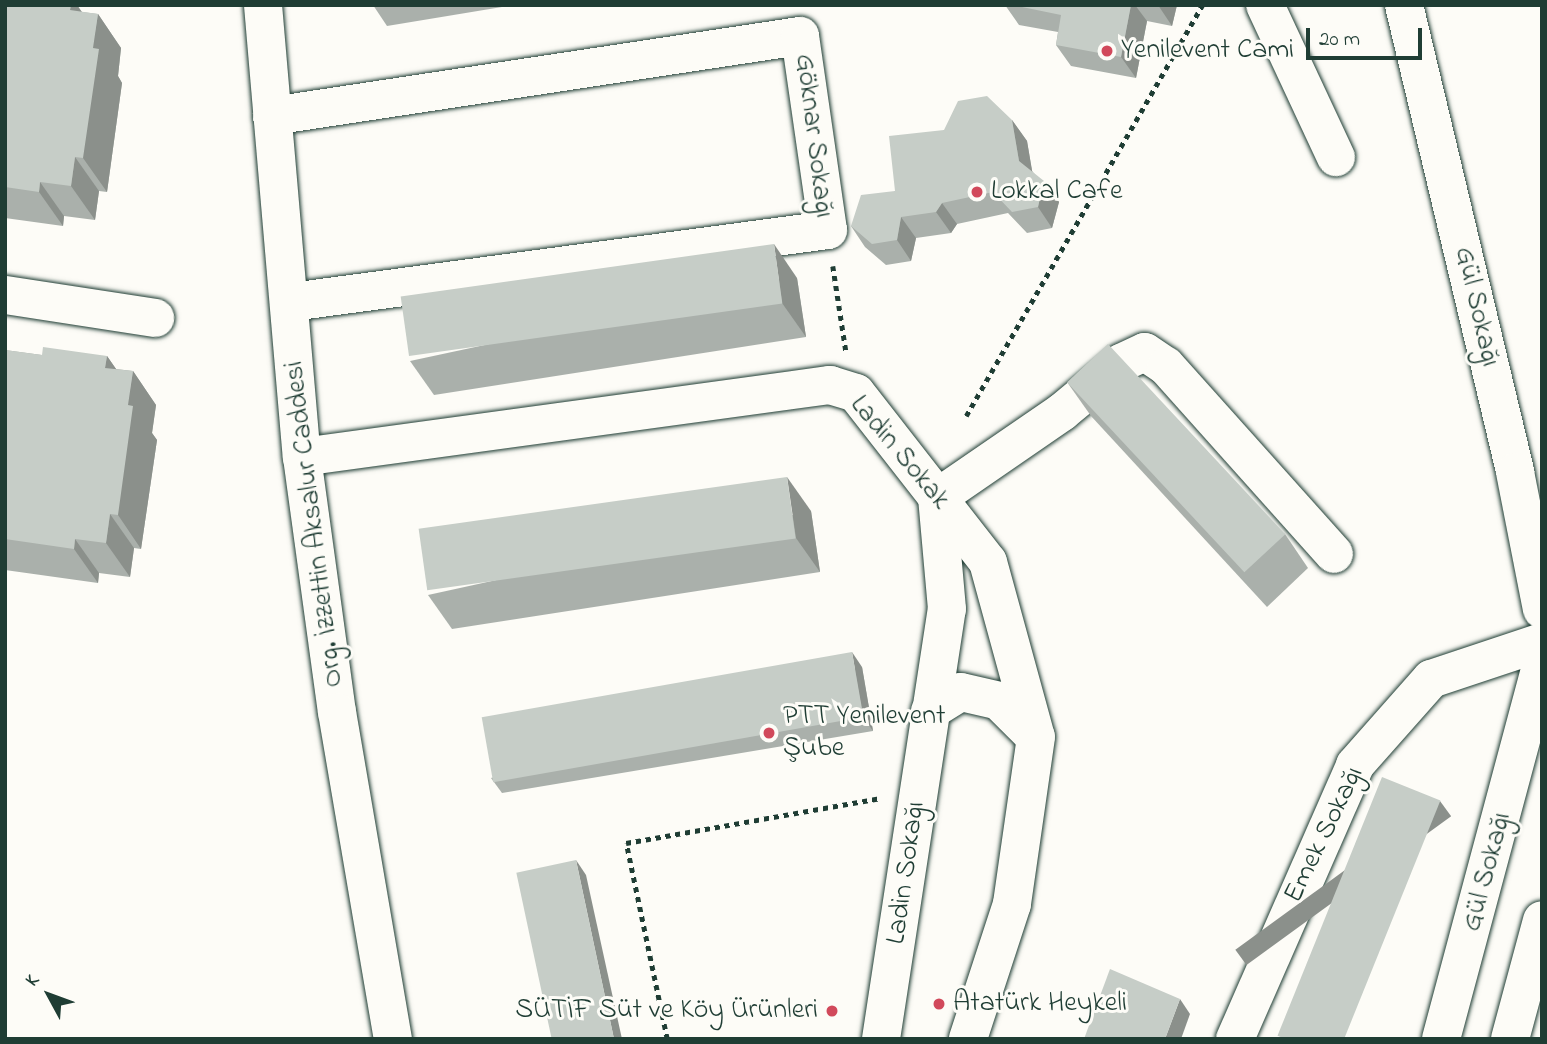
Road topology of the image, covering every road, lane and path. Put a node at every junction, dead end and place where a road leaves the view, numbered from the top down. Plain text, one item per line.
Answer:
1 (263, 5) edge
2 (1202, 5) edge
3 (1265, 5) edge
4 (1404, 5) edge
5 (272, 116) junction
6 (1336, 157) dead end
7 (828, 230) junction
8 (5, 295) edge
9 (291, 302) junction
10 (155, 318) dead end
11 (856, 393) junction
12 (966, 416) dead end
13 (302, 457) junction
14 (937, 498) junction
15 (1334, 554) dead end
16 (1542, 609) edge
17 (1542, 642) edge
18 (1542, 663) edge
19 (930, 711) junction
20 (1036, 737) junction
21 (920, 790) junction
22 (1542, 920) edge
23 (892, 1032) edge
24 (393, 1039) edge
25 (667, 1039) edge
26 (968, 1039) edge
27 (1235, 1039) edge
28 (1441, 1039) edge
29 (1510, 1039) edge

1 - 5 street, Org. İzzettin Aksalur Caddesi
2 - 12 path
3 - 6 street
4 - 16 street, Gül Sokağı
5 - 7 street, Göknar Sokağı
5 - 9 street, Org. İzzettin Aksalur Caddesi
7 - 9 street, Göknar Sokağı
7 - 11 path
8 - 10 street
9 - 13 street, Org. İzzettin Aksalur Caddesi
11 - 13 street, Ladin Sokak
11 - 14 street, Ladin Sokak
13 - 24 street, Org. İzzettin Aksalur Caddesi
14 - 15 street
14 - 19 street, Ladin Sokağı
14 - 20 street, Ladin Sokak
17 - 27 street, Emek Sokağı
18 - 28 street, Gül Sokağı
19 - 20 street
19 - 21 street, Ladin Sokağı
20 - 26 street, Ladin Sokak
21 - 23 street, Ladin Sokağı
21 - 25 path
22 - 29 street

